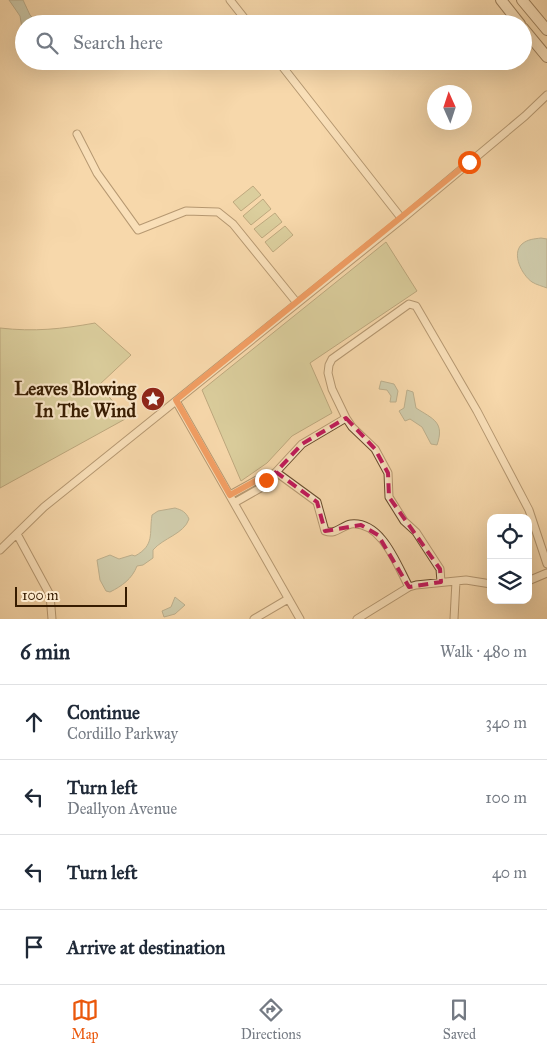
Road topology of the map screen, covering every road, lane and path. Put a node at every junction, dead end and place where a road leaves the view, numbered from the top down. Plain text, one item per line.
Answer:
1 (230, 0) edge
2 (501, 0) edge
3 (522, 0) edge
4 (242, 15) edge
5 (513, 15) edge
6 (547, 30) edge
7 (532, 39) edge
8 (547, 57) edge
9 (285, 70) edge
10 (547, 95) edge
11 (77, 134) dead end
12 (402, 218) junction
13 (297, 303) junction
14 (176, 400) junction
15 (346, 418) junction
16 (276, 472) junction
17 (266, 480) junction
18 (230, 495) junction
19 (234, 503) junction
20 (17, 534) junction
21 (0, 550) edge
22 (547, 564) edge
23 (547, 573) edge
24 (532, 579) edge
25 (456, 581) junction
26 (441, 582) junction
27 (487, 583) edge
28 (409, 587) junction
29 (288, 599) junction
30 (52, 619) edge
31 (254, 619) edge
32 (300, 619) edge
33 (357, 619) edge
34 (454, 619) edge

1 - 4 street
2 - 5 main road
3 - 6 main road
7 - 8 main road
9 - 12 street
10 - 12 street
11 - 13 street
12 - 13 street
13 - 14 street
14 - 18 street
14 - 20 street
15 - 16 street
15 - 22 street
15 - 26 street
16 - 17 street
16 - 28 street
17 - 18 street
17 - 19 street
18 - 19 street
19 - 29 street
20 - 21 street
20 - 30 street
23 - 24 street
25 - 26 street
25 - 27 street
25 - 34 street
26 - 28 street
28 - 33 street
29 - 31 street
29 - 32 street

